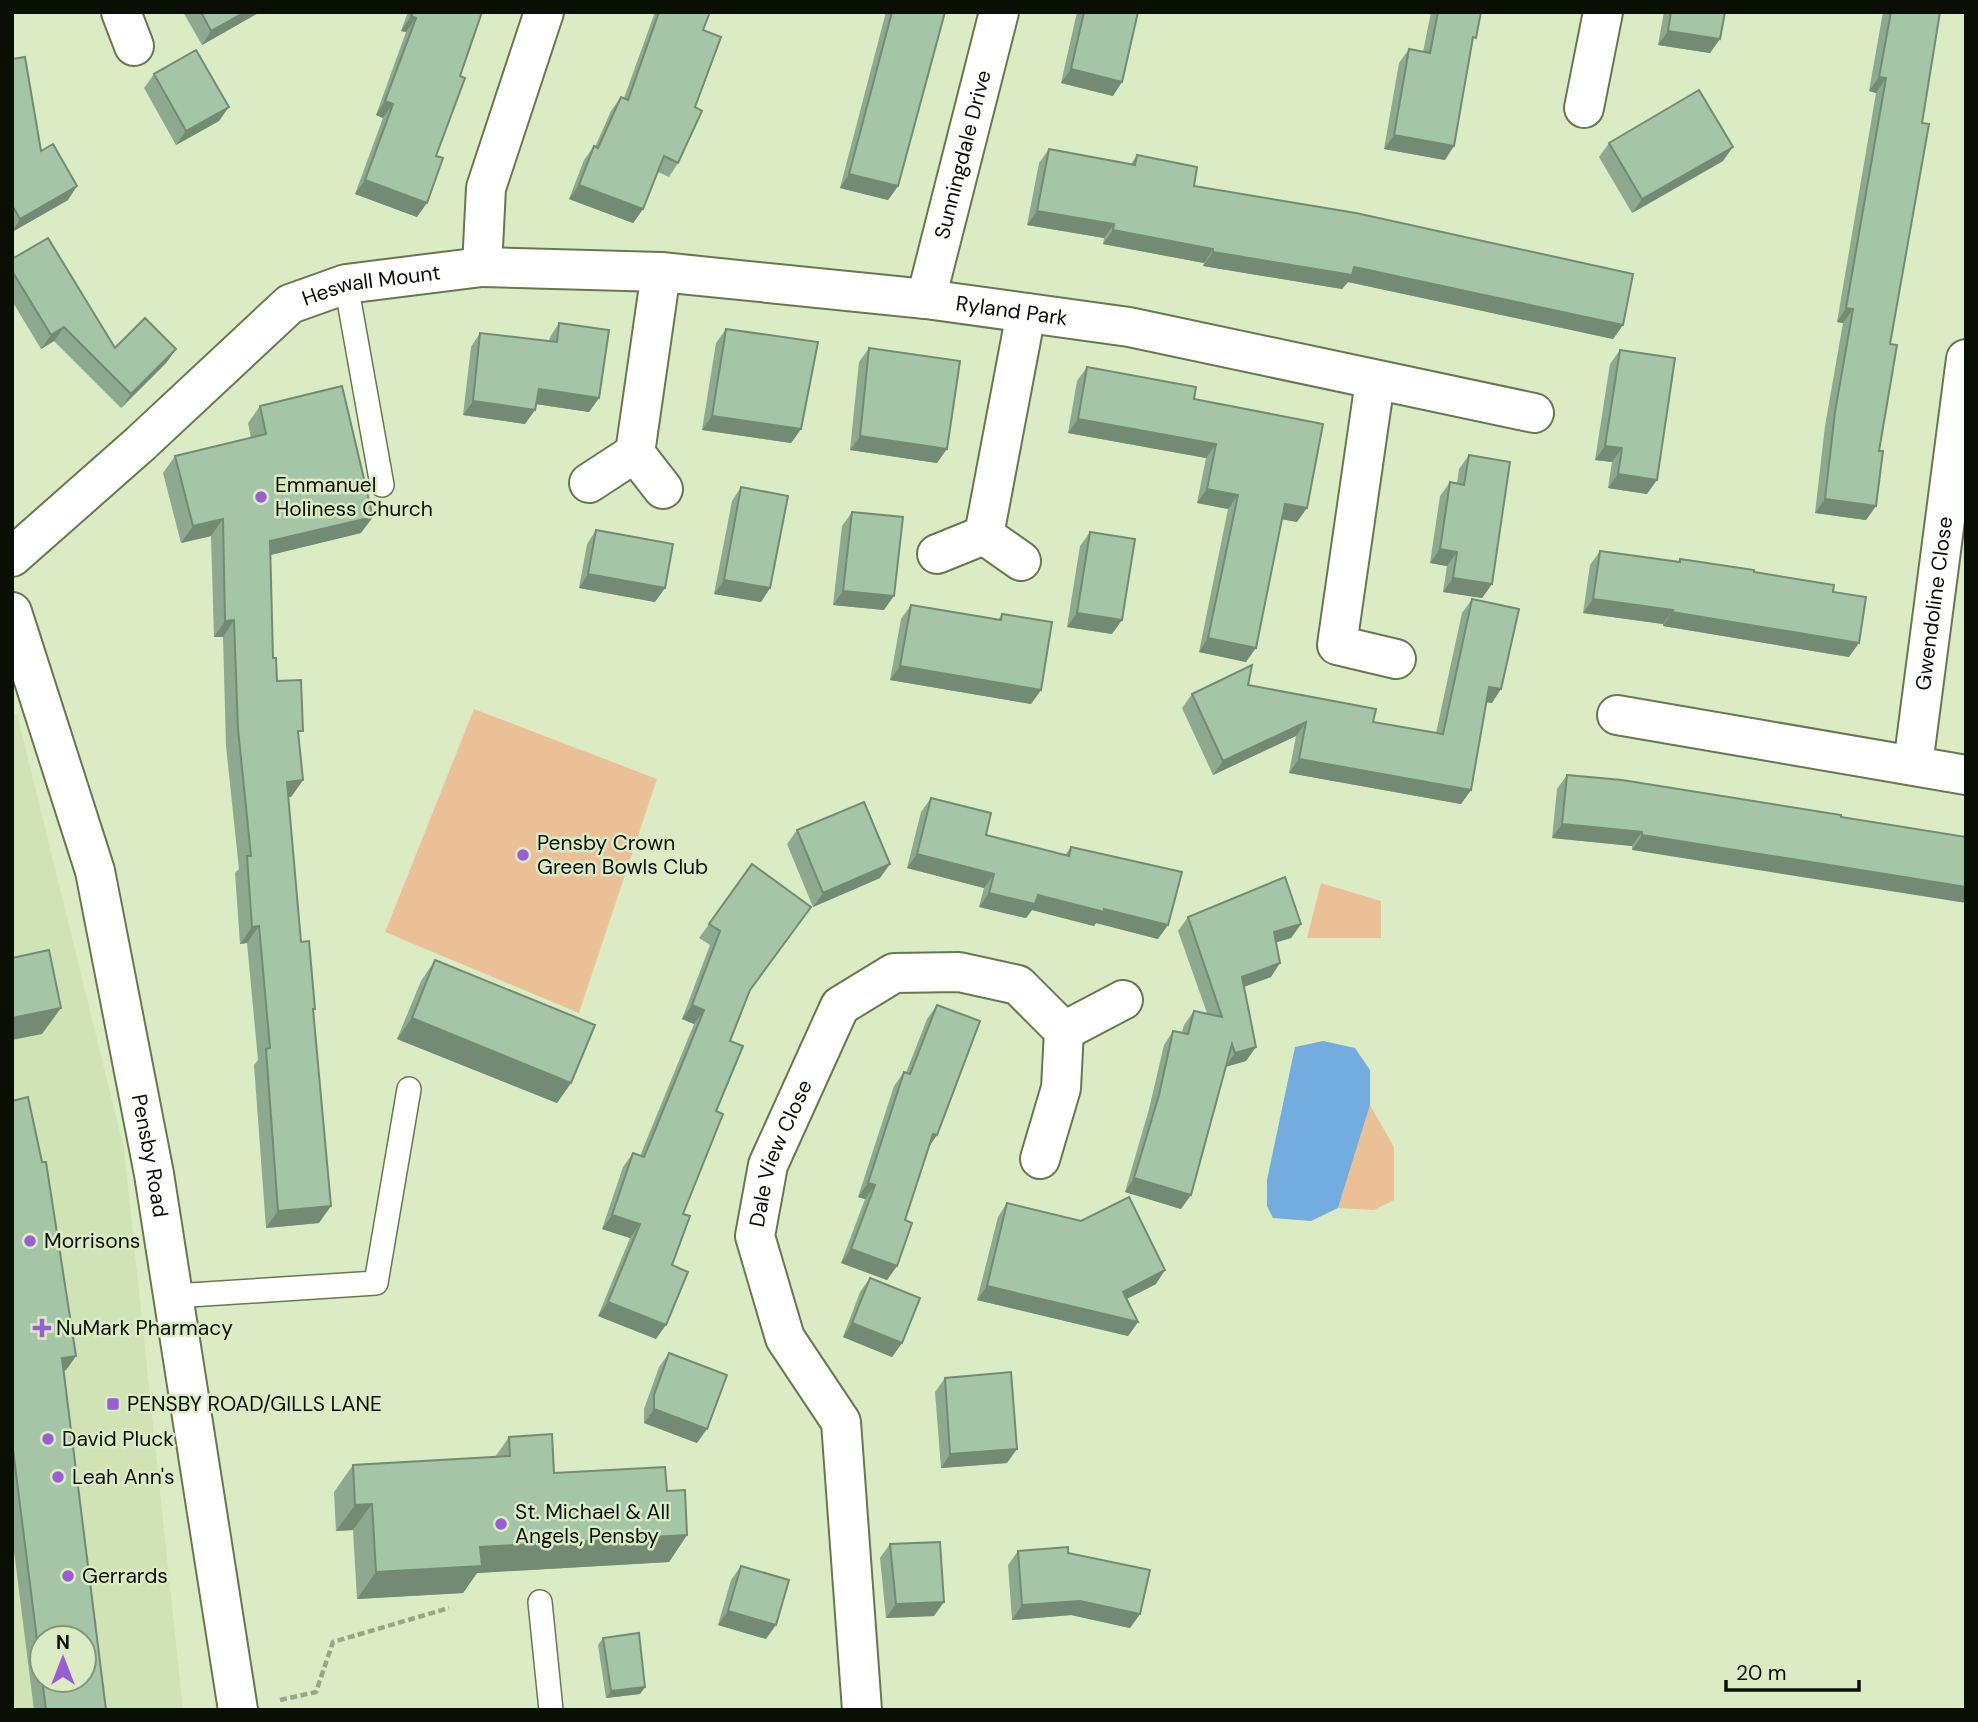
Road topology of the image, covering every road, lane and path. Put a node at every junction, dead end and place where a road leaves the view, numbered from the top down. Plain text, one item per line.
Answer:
1 (544, 12) edge
2 (999, 12) edge
3 (1603, 12) edge
4 (1584, 108) dead end
5 (482, 267) junction
6 (661, 272) junction
7 (346, 284) junction
8 (926, 299) junction
9 (1026, 313) junction
10 (1966, 359) edge
11 (1375, 381) junction
12 (1534, 413) dead end
13 (635, 453) junction
14 (589, 483) dead end
15 (382, 485) dead end
16 (663, 489) dead end
17 (984, 535) junction
18 (937, 554) dead end
19 (12, 556) edge
20 (1021, 561) dead end
21 (12, 612) edge
22 (1396, 659) dead end
23 (22, 678) edge
24 (1617, 715) dead end
25 (1913, 765) junction
26 (1966, 775) edge
27 (1123, 1000) dead end
28 (1064, 1031) junction
29 (408, 1089) dead end
30 (1040, 1159) dead end
31 (174, 1296) junction
32 (540, 1602) dead end
33 (449, 1608) edge
34 (238, 1709) edge
35 (551, 1710) edge
36 (862, 1710) edge

1 - 5 street
2 - 8 street, Sunningdale Drive
3 - 4 street
5 - 6 street, Ryland Park
5 - 7 street, Heswall Mount
6 - 8 street, Ryland Park
6 - 13 street
7 - 15 lane
7 - 19 street, Heswall Mount
8 - 9 street, Ryland Park
9 - 11 street, Ryland Park
9 - 17 street
10 - 25 street, Gwendoline Close
11 - 12 street, Ryland Park
11 - 22 street
13 - 14 street
13 - 16 street
17 - 18 street
17 - 20 street
21 - 23 street, Pensby Road
23 - 31 street, Pensby Road
24 - 25 street
25 - 26 street
27 - 28 street
28 - 30 street
28 - 36 street, Dale View Close
29 - 31 lane
31 - 34 street, Pensby Road
32 - 35 lane
33 - 34 path

